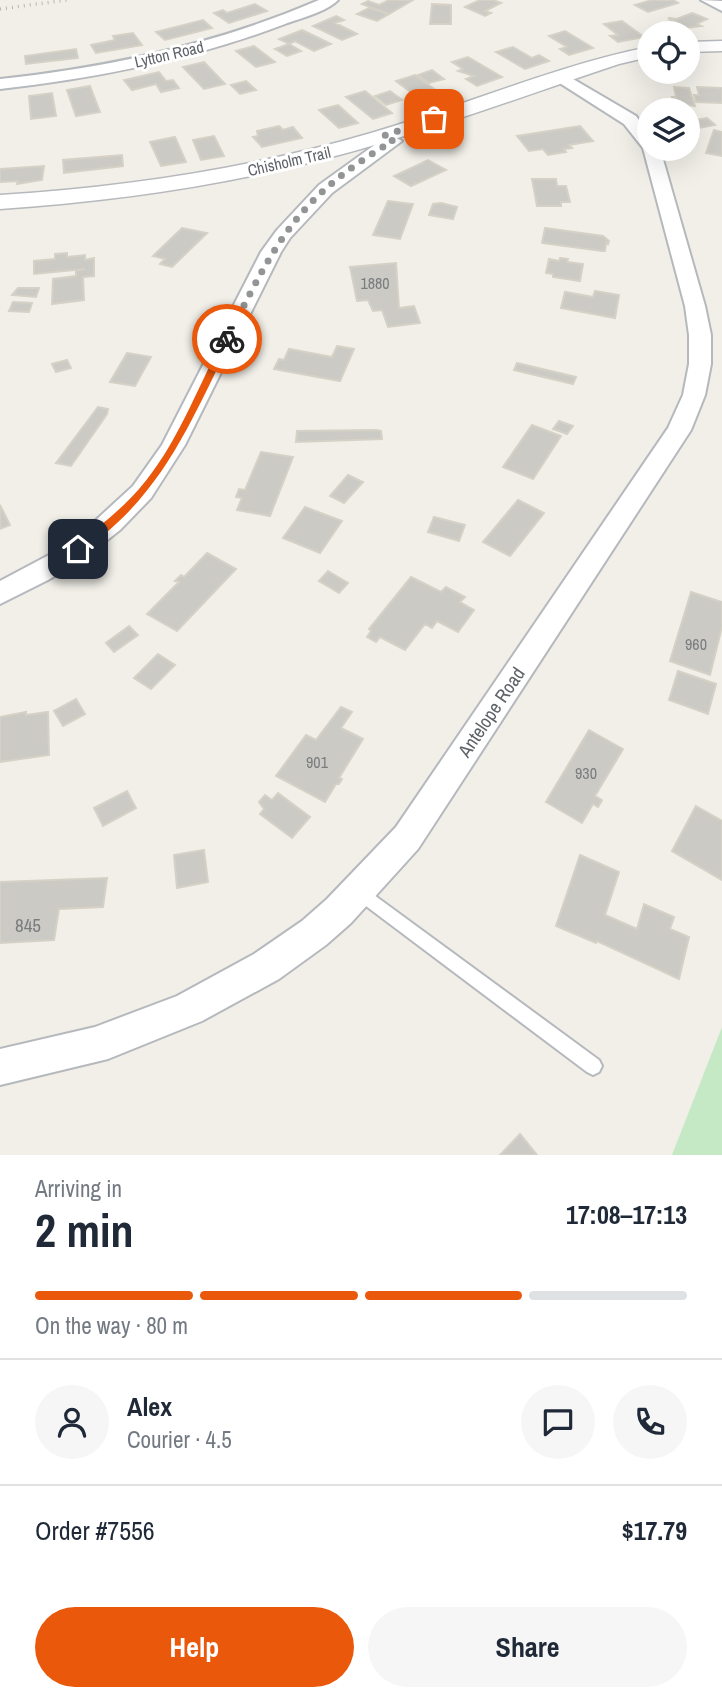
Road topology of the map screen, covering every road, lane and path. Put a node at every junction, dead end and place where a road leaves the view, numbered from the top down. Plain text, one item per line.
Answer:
1 (331, 0) edge
2 (708, 0) edge
3 (722, 7) edge
4 (722, 46) edge
5 (700, 47) edge
6 (637, 54) edge
7 (561, 77) junction
8 (0, 84) edge
9 (637, 129) edge
10 (383, 136) junction
11 (654, 161) edge
12 (0, 202) edge
13 (0, 593) edge
14 (359, 892) junction
15 (593, 1066) dead end
16 (0, 1067) edge

1 - 8 street, Lytton Road
2 - 3 street
4 - 5 street
6 - 7 street, Chisholm Trail
7 - 9 street, Antelope Road
7 - 10 street, Chisholm Trail
10 - 12 street, Chisholm Trail
10 - 13 street
11 - 14 street, Antelope Road
14 - 15 lane
14 - 16 street, Antelope Road

